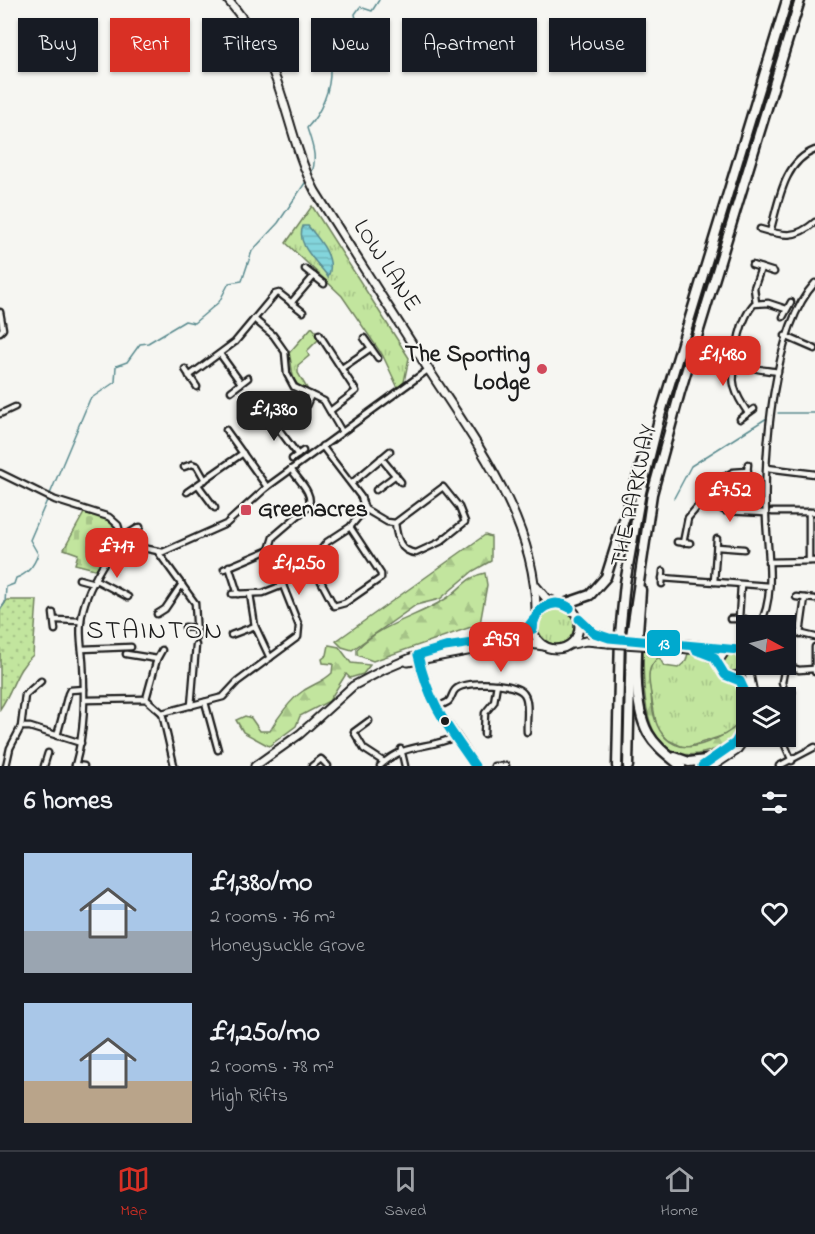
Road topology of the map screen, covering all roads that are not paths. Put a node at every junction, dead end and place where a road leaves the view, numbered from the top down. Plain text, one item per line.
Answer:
1 (228, 0) edge
2 (787, 0) edge
3 (801, 0) edge
4 (815, 150) edge
5 (815, 222) edge
6 (760, 229) dead end
7 (770, 232) junction
8 (752, 265) dead end
9 (305, 268) dead end
10 (761, 268) junction
11 (774, 272) dead end
12 (314, 276) junction
13 (815, 283) edge
14 (324, 284) dead end
15 (790, 302) dead end
16 (291, 303) junction
17 (756, 303) junction
18 (786, 309) junction
19 (0, 312) edge
20 (303, 312) dead end
21 (783, 317) dead end
22 (254, 319) junction
23 (0, 332) edge
24 (319, 334) dead end
25 (785, 336) junction
26 (364, 338) dead end
27 (322, 340) junction
28 (316, 344) dead end
29 (371, 348) junction
30 (815, 349) edge
31 (680, 351) junction
32 (220, 354) junction
33 (378, 358) dead end
34 (740, 361) junction
35 (342, 368) junction
36 (185, 369) dead end
37 (429, 369) junction
38 (778, 372) junction
39 (189, 376) junction
40 (248, 378) dead end
41 (241, 383) junction
42 (197, 387) dead end
43 (231, 391) dead end
44 (311, 395) junction
45 (15, 407) dead end
46 (754, 409) dead end
47 (330, 411) junction
48 (748, 413) junction
49 (0, 414) edge
50 (269, 416) dead end
51 (740, 419) dead end
52 (277, 427) junction
53 (226, 430) dead end
54 (342, 432) junction
55 (322, 446) junction
56 (303, 451) dead end
57 (390, 451) dead end
58 (243, 453) junction
59 (298, 455) junction
60 (195, 457) dead end
61 (381, 458) junction
62 (292, 459) dead end
63 (193, 464) junction
64 (748, 464) dead end
65 (184, 467) dead end
66 (767, 468) junction
67 (291, 469) junction
68 (748, 471) junction
69 (0, 473) edge
70 (815, 474) edge
71 (396, 475) junction
72 (205, 480) junction
73 (401, 482) dead end
74 (352, 483) junction
75 (746, 484) dead end
76 (198, 485) junction
77 (267, 487) junction
78 (376, 490) dead end
79 (187, 492) dead end
80 (652, 494) junction
81 (705, 498) junction
82 (215, 508) dead end
83 (365, 509) junction
84 (772, 512) dead end
85 (812, 512) edge
86 (765, 513) junction
87 (395, 523) junction
88 (140, 527) dead end
89 (350, 527) junction
90 (122, 538) junction
91 (717, 539) dead end
92 (735, 540) dead end
93 (677, 542) dead end
94 (683, 543) junction
95 (690, 543) dead end
96 (717, 546) junction
97 (734, 548) junction
98 (744, 549) dead end
99 (269, 550) junction
100 (158, 552) junction
101 (808, 561) junction
102 (815, 561) edge
103 (768, 562) junction
104 (663, 572) dead end
105 (79, 579) dead end
106 (95, 582) junction
107 (714, 582) junction
108 (534, 583) junction
109 (182, 584) junction
110 (283, 585) junction
111 (741, 585) junction
112 (769, 586) junction
113 (250, 594) junction
114 (128, 597) dead end
115 (796, 597) dead end
116 (805, 598) junction
117 (815, 599) edge
118 (561, 603) junction
119 (53, 613) dead end
120 (158, 615) dead end
121 (764, 615) edge
122 (535, 618) junction
123 (579, 619) junction
124 (730, 619) dead end
125 (56, 620) junction
126 (81, 621) junction
127 (255, 626) junction
128 (185, 627) dead end
129 (198, 628) junction
130 (55, 630) dead end
131 (796, 633) edge
132 (800, 634) junction
133 (231, 635) dead end
134 (815, 637) edge
135 (197, 638) dead end
136 (609, 640) junction
137 (196, 645) dead end
138 (669, 645) junction
139 (544, 646) junction
140 (568, 646) junction
141 (131, 647) dead end
142 (736, 647) edge
143 (815, 647) edge
144 (82, 649) junction
145 (730, 649) junction
146 (162, 650) dead end
147 (736, 650) edge
148 (126, 654) dead end
149 (418, 657) junction
150 (270, 658) junction
151 (157, 659) junction
152 (718, 662) junction
153 (796, 669) edge
154 (815, 670) edge
155 (738, 675) edge
156 (734, 677) junction
157 (41, 681) dead end
158 (497, 684) junction
159 (745, 687) edge
160 (84, 689) junction
161 (146, 699) junction
162 (84, 700) junction
163 (206, 702) junction
164 (191, 706) junction
165 (435, 708) junction
166 (162, 713) junction
167 (369, 721) dead end
168 (21, 727) junction
169 (527, 732) dead end
170 (484, 734) dead end
171 (57, 736) junction
172 (455, 737) junction
173 (736, 741) edge
174 (81, 743) junction
175 (657, 745) junction
176 (739, 747) edge
177 (786, 747) edge
178 (815, 747) edge
179 (401, 749) junction
180 (218, 750) dead end
181 (48, 753) dead end
182 (792, 761) junction
183 (714, 763) edge
184 (382, 764) edge
185 (75, 765) edge
186 (174, 765) edge
187 (6, 766) edge
188 (44, 766) edge
189 (84, 766) edge
190 (255, 766) edge
191 (312, 766) edge
192 (327, 766) edge
193 (405, 766) edge
194 (475, 766) edge
195 (494, 766) edge
196 (506, 766) edge
197 (616, 766) edge
198 (628, 766) edge
199 (681, 766) edge
200 (702, 766) edge
201 (779, 766) edge

1 - 37 main road, LOW LANE
2 - 31 highway, THE PARKWAY
3 - 80 highway, THE PARKWAY
4 - 7 street
5 - 7 street
6 - 7 street
8 - 10 street
9 - 12 street
10 - 11 street
10 - 17 street
12 - 14 street
12 - 16 street
13 - 25 street
15 - 18 street
16 - 20 street
16 - 22 street
17 - 18 street
17 - 34 street
18 - 21 street
19 - 23 street
22 - 32 street
22 - 44 street
24 - 27 street
25 - 30 street
25 - 38 street
26 - 29 street
27 - 28 street
27 - 35 street
29 - 33 street
29 - 35 street
31 - 118 highway
31 - 197 highway, THE PARKWAY
32 - 39 street
32 - 41 street
34 - 38 street
34 - 48 street
35 - 47 street
36 - 39 street
37 - 54 street
37 - 108 main road, LOW LANE
38 - 66 street
39 - 42 street
40 - 41 street
41 - 43 street
44 - 47 street
44 - 52 street
45 - 49 street
46 - 48 street
47 - 54 street
48 - 51 street
50 - 52 street
52 - 59 street
53 - 58 street
54 - 55 street
55 - 67 street
55 - 74 street
56 - 59 street
57 - 61 street
58 - 72 street
58 - 77 street
59 - 62 street
60 - 63 street
61 - 71 street
61 - 74 street
63 - 65 street
63 - 72 street
64 - 68 street
66 - 70 street
66 - 86 street
67 - 77 street
67 - 99 street
68 - 75 street
68 - 81 street
69 - 90 street
71 - 73 street
71 - 78 street
72 - 76 street
74 - 83 street
76 - 79 street
76 - 82 street
77 - 100 street
80 - 175 highway
80 - 198 highway, THE PARKWAY
81 - 86 street
81 - 94 street
83 - 87 street
83 - 89 street
84 - 85 street
85 - 101 street
86 - 103 street
87 - 87 street
88 - 90 street
89 - 89 street
90 - 100 street
90 - 106 street
91 - 96 street
92 - 97 street
93 - 94 street
94 - 95 street
96 - 97 street
96 - 107 street
97 - 98 street
99 - 110 street
99 - 113 street
100 - 109 street
101 - 102 street
101 - 103 street
103 - 112 street
104 - 107 street
105 - 106 street
106 - 114 street
106 - 126 street
107 - 111 street
108 - 118 main road
108 - 122 main road, LOW LANE
109 - 120 street
109 - 129 street
110 - 113 street
110 - 150 street
111 - 112 street
111 - 124 street
112 - 121 street
113 - 127 street
115 - 116 street
116 - 117 street
116 - 132 street
118 - 122 main road
118 - 123 main road
119 - 125 street
122 - 139 main road
122 - 149 main road
123 - 136 main road
123 - 140 main road
125 - 126 street
125 - 130 street
126 - 144 street
127 - 133 street
127 - 150 street
128 - 129 street
129 - 135 street
131 - 132 street
132 - 134 street
136 - 138 main road, bridge
136 - 140 main road
137 - 164 street
138 - 145 main road
138 - 152 main road
139 - 140 main road
139 - 149 main road
141 - 144 street
142 - 145 street
143 - 154 street
144 - 160 street
145 - 147 main road
145 - 152 main road
146 - 151 street
148 - 151 street
149 - 165 main road
149 - 190 main road
150 - 163 street
151 - 161 street
152 - 156 main road
153 - 154 street
155 - 156 main road
156 - 159 main road
157 - 168 street
158 - 165 street
158 - 169 street
158 - 170 street
160 - 162 street
160 - 171 street
161 - 162 street
161 - 166 street
162 - 174 street
163 - 164 street
163 - 180 street
164 - 166 street
165 - 172 main road
166 - 186 street
167 - 184 street
168 - 171 street
168 - 187 street
171 - 174 street
172 - 179 street
172 - 194 main road
173 - 183 main road
174 - 185 street
175 - 183 highway
175 - 199 highway
176 - 183 main road
177 - 182 street
178 - 182 street
179 - 184 street
179 - 193 street
181 - 188 street
182 - 201 street
183 - 200 main road
185 - 189 street
191 - 192 street
195 - 196 street

